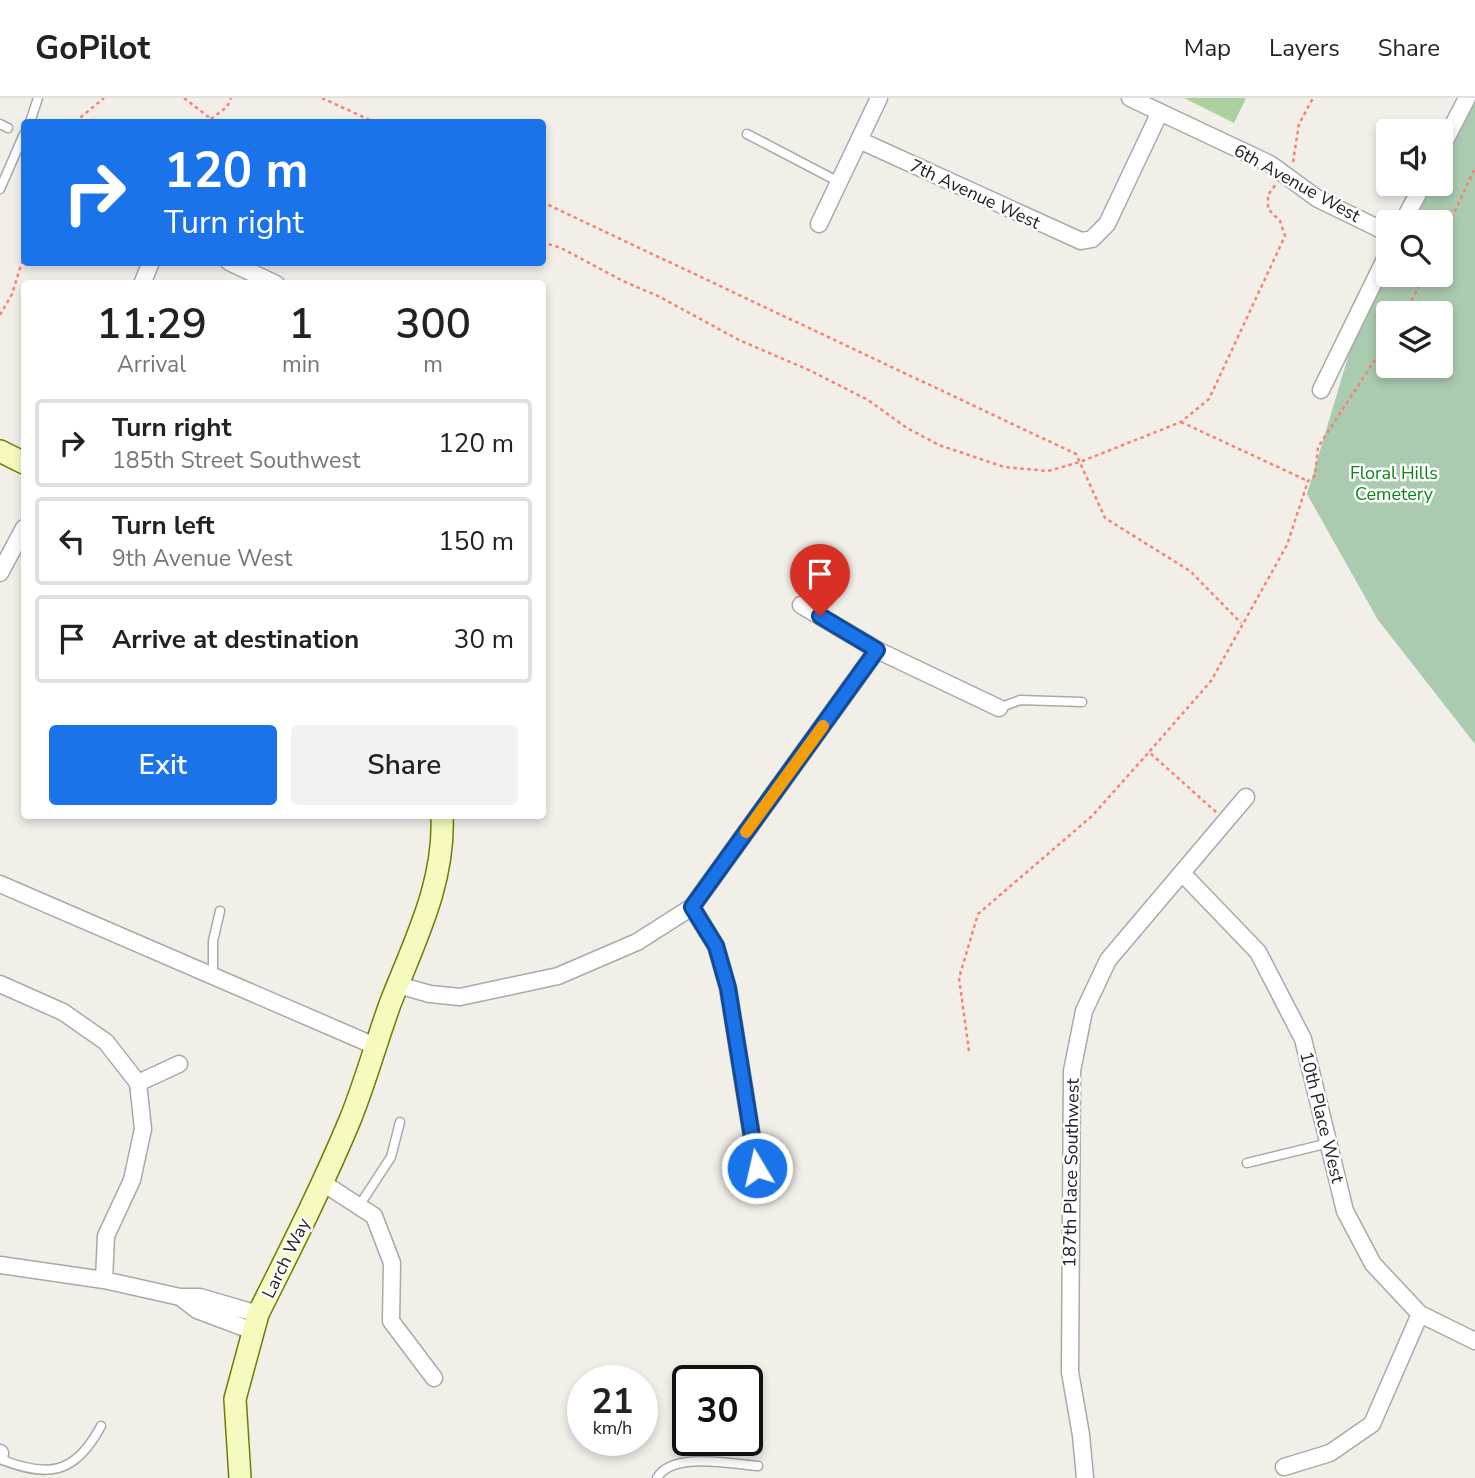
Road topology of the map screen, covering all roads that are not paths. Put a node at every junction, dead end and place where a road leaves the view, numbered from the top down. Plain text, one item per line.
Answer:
1 (38, 98) edge
2 (879, 98) edge
3 (1130, 98) edge
4 (1467, 98) edge
5 (1160, 112) junction
6 (31, 119) edge
7 (1453, 125) edge
8 (747, 134) dead end
9 (859, 140) junction
10 (21, 141) edge
11 (839, 183) junction
12 (0, 189) edge
13 (819, 224) dead end
14 (1376, 227) edge
15 (238, 266) edge
16 (1376, 278) edge
17 (267, 280) edge
18 (1321, 390) dead end
19 (0, 452) edge
20 (21, 462) edge
21 (21, 534) edge
22 (0, 573) edge
23 (801, 605) dead end
24 (877, 650) junction
25 (1082, 702) dead end
26 (999, 708) joint
27 (1246, 797) dead end
28 (442, 819) edge
29 (1182, 873) junction
30 (0, 884) edge
31 (692, 907) junction
32 (220, 911) dead end
33 (213, 976) junction
34 (0, 985) edge
35 (398, 985) junction
36 (375, 1046) junction
37 (179, 1064) dead end
38 (138, 1083) junction
39 (400, 1122) dead end
40 (1329, 1143) junction
41 (1247, 1163) dead end
42 (757, 1168) dead end
43 (323, 1183) junction
44 (359, 1206) junction
45 (0, 1265) edge
46 (104, 1280) junction
47 (1420, 1314) junction
48 (256, 1322) junction
49 (1475, 1341) edge
50 (434, 1378) dead end
51 (100, 1426) dead end
52 (0, 1455) edge
53 (758, 1466) dead end
54 (1284, 1467) dead end
55 (240, 1478) edge
56 (657, 1478) edge
57 (1085, 1478) edge

1 - 6 lane
2 - 9 street
3 - 5 street, 6th Avenue West
4 - 7 street
5 - 9 street, 7th Avenue West
5 - 14 street, 6th Avenue West
8 - 11 lane
9 - 11 street
10 - 12 lane
11 - 13 street
15 - 17 street
16 - 18 street
19 - 20 main road
21 - 22 street
23 - 24 street
24 - 26 street
24 - 31 street
25 - 26 lane
27 - 29 street, 187th Place Southwest
28 - 35 main road, Larch Way
29 - 40 street, 10th Place West
29 - 57 street, 187th Place Southwest
30 - 33 street
31 - 35 street
31 - 42 street
32 - 33 lane
33 - 36 street
34 - 38 street
35 - 36 main road, Larch Way
36 - 43 main road, Larch Way
37 - 38 street
38 - 46 street
39 - 44 lane
40 - 41 lane
40 - 47 street, 10th Place West
43 - 44 street
43 - 48 main road, Larch Way
44 - 50 street
45 - 46 street
46 - 48 street
47 - 49 street, 10th Place West
47 - 54 street
48 - 55 main road, Larch Way
51 - 52 lane
53 - 56 lane

